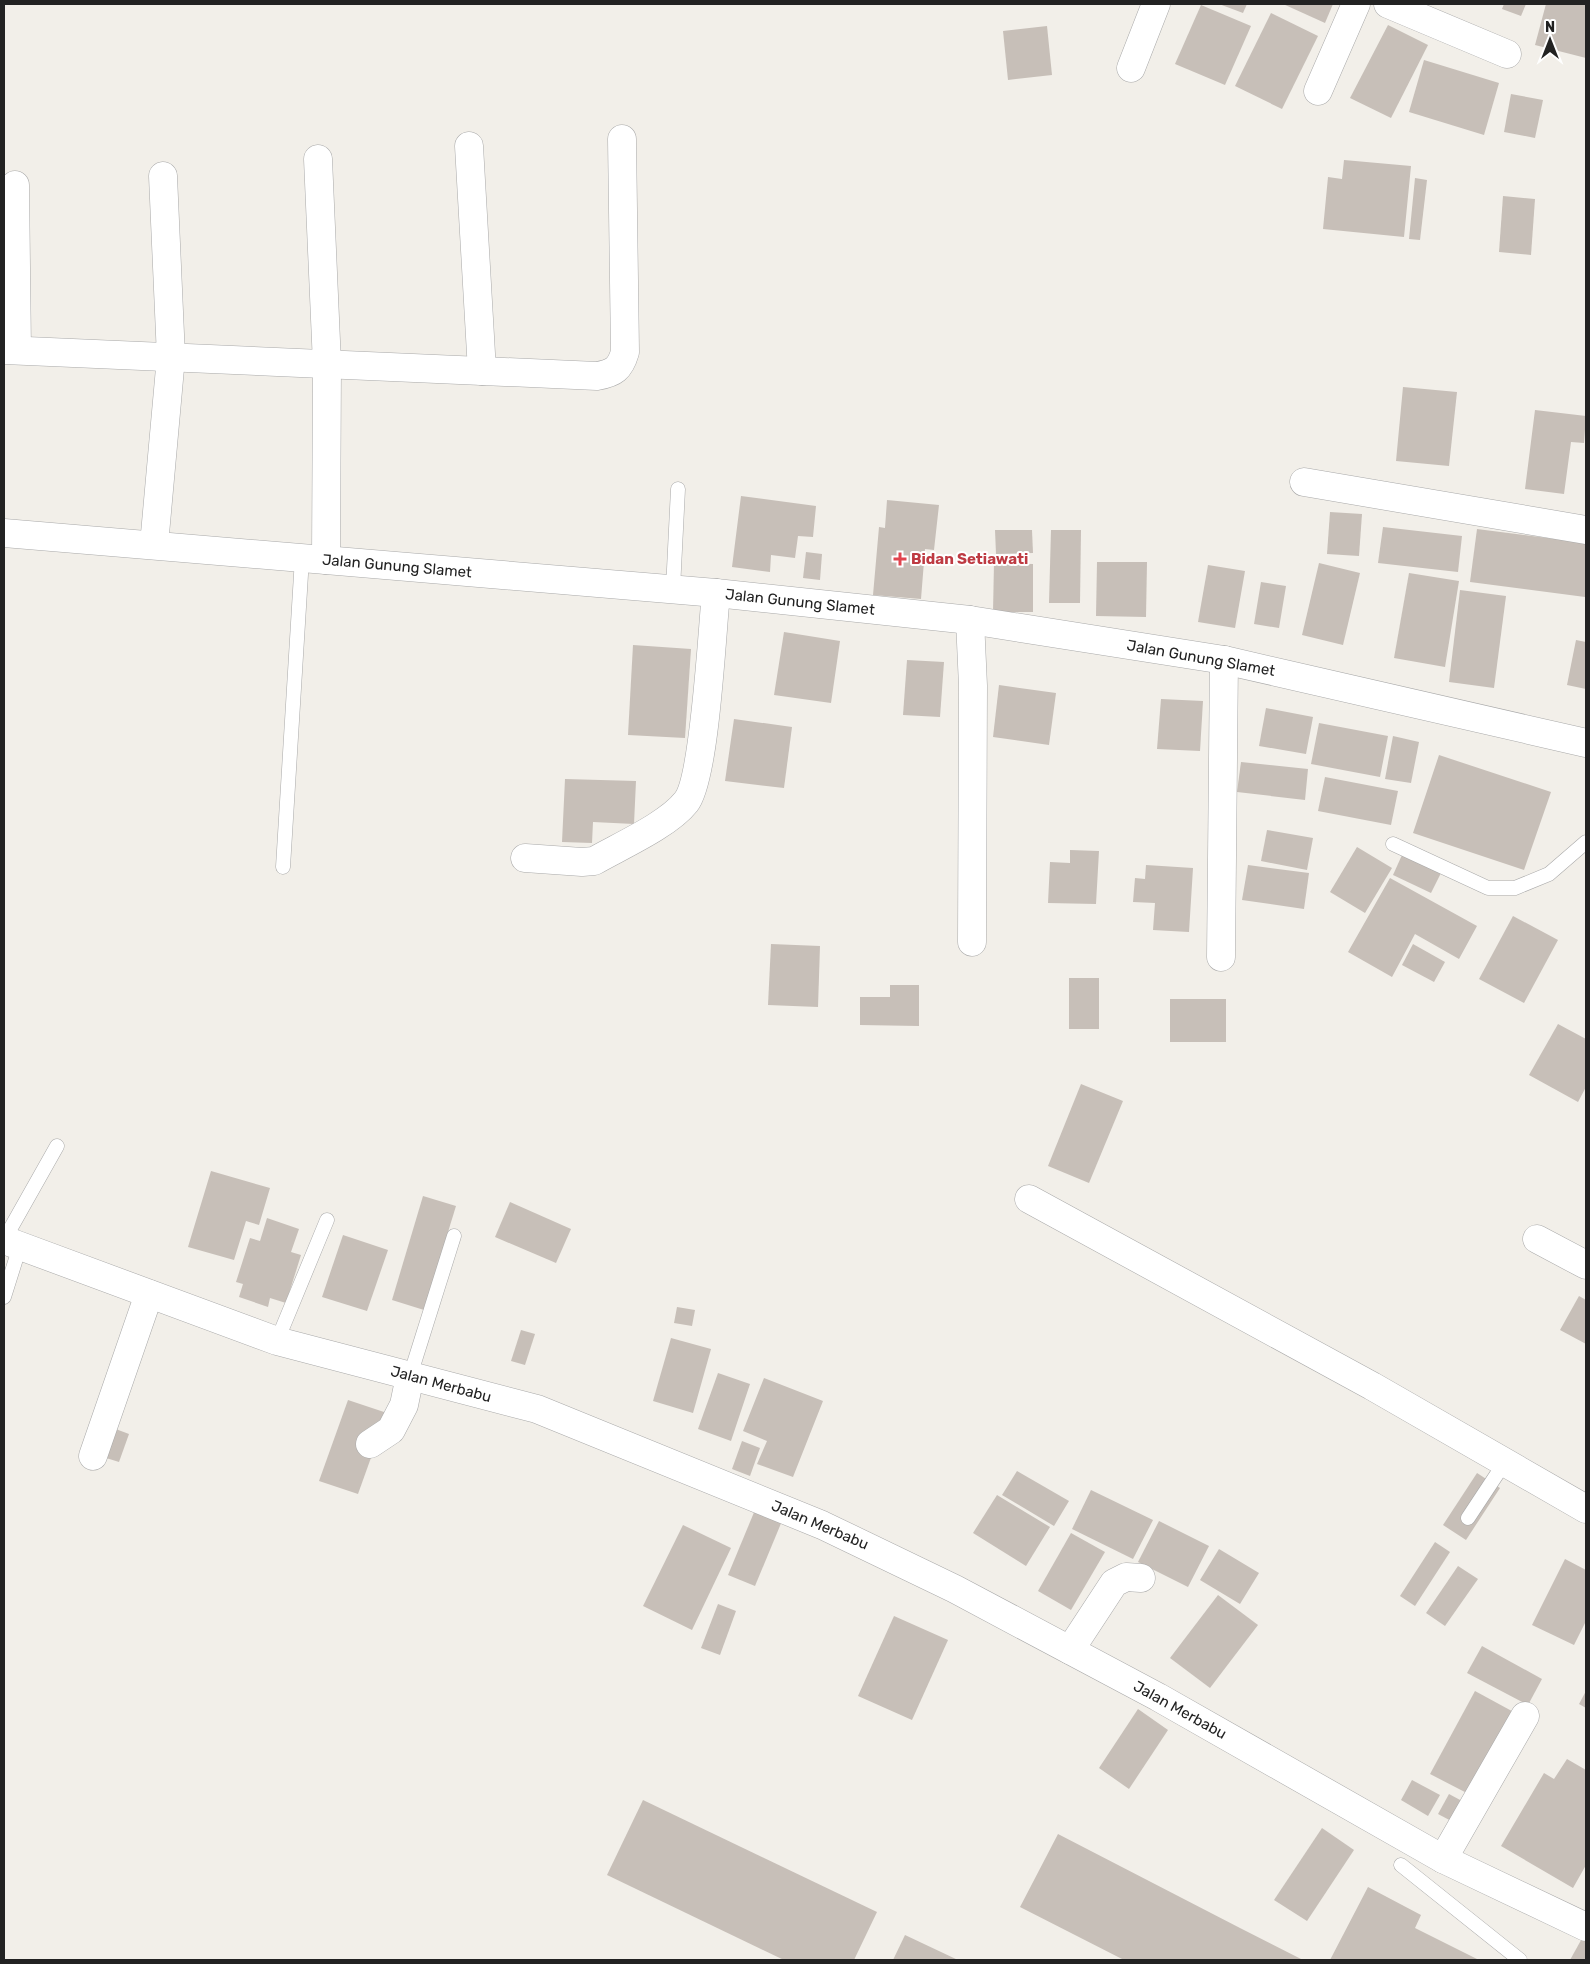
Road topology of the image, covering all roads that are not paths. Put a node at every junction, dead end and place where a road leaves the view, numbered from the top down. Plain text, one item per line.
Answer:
1 (1156, 4) edge
2 (1356, 4) edge
3 (1388, 4) edge
4 (1507, 54) dead end
5 (1131, 68) dead end
6 (1318, 91) dead end
7 (622, 139) dead end
8 (469, 146) dead end
9 (318, 159) dead end
10 (162, 176) dead end
11 (14, 185) dead end
12 (11, 350) edge
13 (171, 357) junction
14 (327, 364) junction
15 (482, 371) junction
16 (1304, 482) dead end
17 (678, 490) dead end
18 (1586, 530) edge
19 (4, 533) edge
20 (154, 546) junction
21 (314, 559) junction
22 (673, 589) junction
23 (716, 593) junction
24 (970, 620) junction
25 (1224, 660) junction
26 (1586, 743) edge
27 (1586, 842) edge
28 (1393, 844) dead end
29 (525, 858) dead end
30 (283, 867) dead end
31 (972, 942) dead end
32 (1221, 957) dead end
33 (57, 1146) dead end
34 (1029, 1199) dead end
35 (327, 1220) dead end
36 (454, 1236) dead end
37 (1537, 1238) dead end
38 (9, 1242) edge
39 (1586, 1265) edge
40 (149, 1294) junction
41 (4, 1297) edge
42 (277, 1341) junction
43 (410, 1376) junction
44 (370, 1444) dead end
45 (93, 1456) dead end
46 (1505, 1462) junction
47 (1586, 1510) edge
48 (1468, 1518) dead end
49 (1141, 1578) dead end
50 (1070, 1650) junction
51 (1525, 1716) dead end
52 (1443, 1859) junction
53 (1401, 1865) dead end
54 (1586, 1927) edge
55 (1520, 1960) edge

1 - 5 street
2 - 6 street
3 - 4 street
7 - 15 street
8 - 15 street
9 - 14 street
10 - 13 street
11 - 12 street
12 - 13 street
13 - 14 street
13 - 20 street
14 - 15 street
14 - 21 street
16 - 18 street
17 - 22 lane
19 - 20 street, Jalan Gunung Slamet
20 - 21 street, Jalan Gunung Slamet
21 - 22 street, Jalan Gunung Slamet
21 - 30 lane
22 - 23 street, Jalan Gunung Slamet
23 - 24 street, Jalan Gunung Slamet
23 - 29 street
24 - 25 street, Jalan Gunung Slamet
24 - 31 street
25 - 26 street, Jalan Gunung Slamet
25 - 32 street
27 - 28 lane
33 - 38 lane
34 - 46 street
35 - 42 lane
36 - 43 lane
37 - 39 street
38 - 40 street, Jalan Merbabu
38 - 41 lane
40 - 42 street, Jalan Merbabu
40 - 45 street
42 - 43 street, Jalan Merbabu
43 - 44 street
43 - 50 street, Jalan Merbabu
46 - 47 street
46 - 48 lane
49 - 50 street
50 - 52 street, Jalan Merbabu
51 - 52 street
52 - 54 street, Jalan Merbabu
53 - 55 lane

